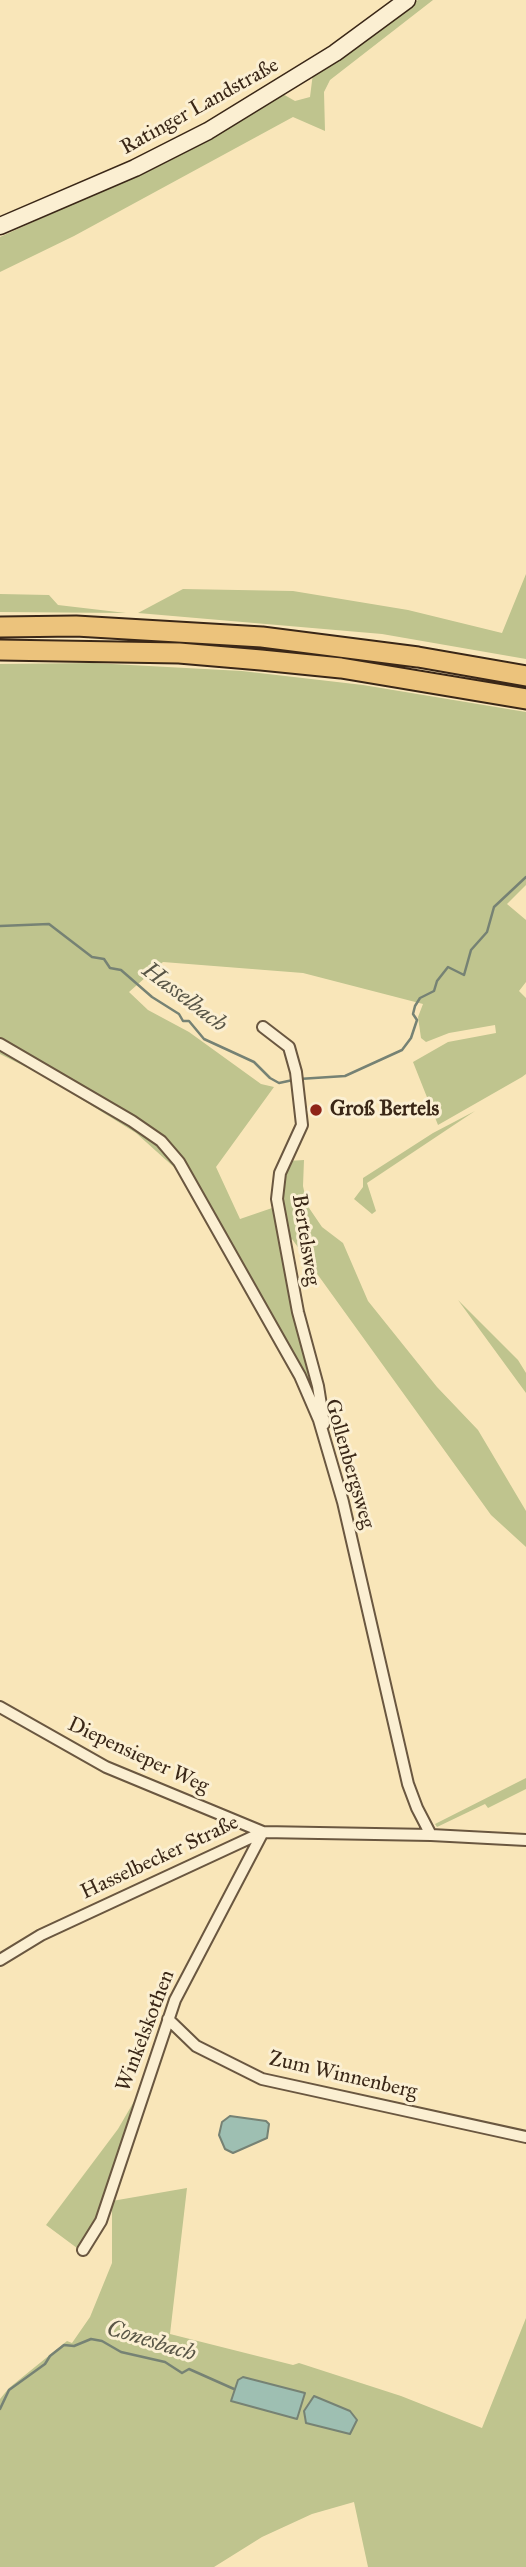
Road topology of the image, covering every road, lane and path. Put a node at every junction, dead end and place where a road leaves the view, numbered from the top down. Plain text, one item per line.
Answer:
1 (407, 0) edge
2 (0, 226) edge
3 (0, 627) edge
4 (0, 650) edge
5 (526, 676) edge
6 (526, 699) edge
7 (263, 1027) dead end
8 (0, 1044) edge
9 (324, 1434) junction
10 (0, 1707) edge
11 (263, 1832) junction
12 (431, 1835) junction
13 (526, 1840) edge
14 (0, 1960) edge
15 (168, 2019) junction
16 (526, 2137) edge
17 (83, 2250) dead end

1 - 2 main road, Ratinger Landstraße
3 - 5 highway
4 - 6 highway
7 - 9 street, Bertelsweg
8 - 9 street, Gollenbergsweg
9 - 12 street, Gollenbergsweg
10 - 11 street, Diepensieper Weg
11 - 12 street, Hasselbecker Straße
11 - 14 street, Hasselbecker Straße
11 - 15 street, Winkelskothen
12 - 13 street
15 - 16 street, Zum Winnenberg
15 - 17 street, Winkelskothen

